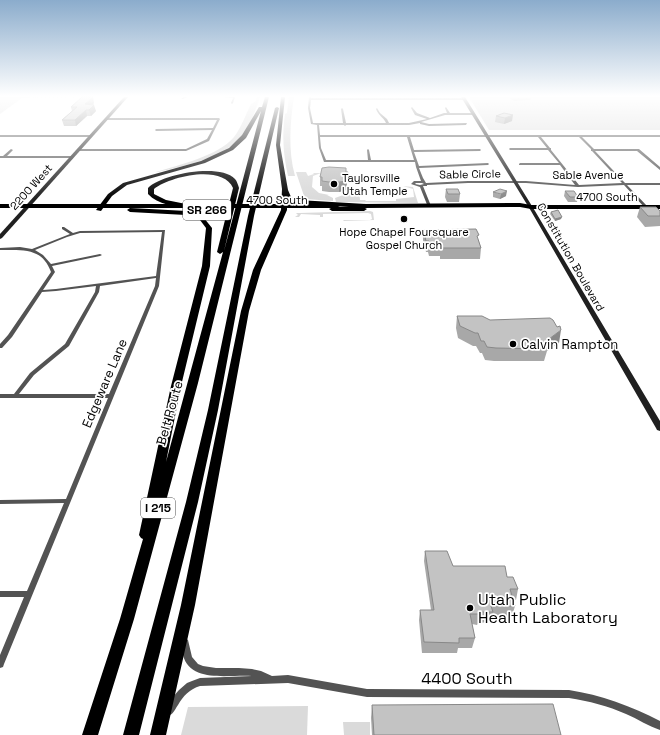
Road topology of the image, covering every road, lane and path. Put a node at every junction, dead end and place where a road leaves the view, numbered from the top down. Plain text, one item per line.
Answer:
1 (94, 131) edge
2 (213, 131) edge
3 (246, 131) edge
4 (258, 131) edge
5 (272, 131) edge
6 (280, 131) edge
7 (319, 131) edge
8 (484, 131) edge
9 (0, 136) edge
10 (90, 136) junction
11 (319, 136) junction
12 (408, 136) junction
13 (487, 136) junction
14 (539, 136) junction
15 (580, 136) junction
16 (660, 136) edge
17 (550, 149) junction
18 (12, 150) dead end
19 (78, 150) junction
20 (368, 150) dead end
21 (480, 150) dead end
22 (510, 150) dead end
23 (592, 150) junction
24 (413, 151) junction
25 (0, 157) edge
26 (4, 157) junction
27 (72, 157) junction
28 (370, 161) junction
29 (416, 161) junction
30 (488, 164) dead end
31 (520, 164) dead end
32 (561, 164) junction
33 (417, 167) junction
34 (660, 169) edge
35 (420, 178) junction
36 (416, 182) junction
37 (515, 182) junction
38 (425, 183) junction
39 (624, 184) junction
40 (660, 184) edge
41 (422, 186) junction
42 (578, 186) junction
43 (285, 189) junction
44 (0, 206) edge
45 (189, 206) junction
46 (366, 206) junction
47 (428, 206) junction
48 (530, 207) junction
49 (26, 208) junction
50 (101, 208) junction
51 (284, 208) junction
52 (646, 208) junction
53 (660, 208) edge
54 (0, 210) edge
55 (130, 210) junction
56 (232, 216) junction
57 (63, 228) dead end
58 (73, 234) junction
59 (0, 237) edge
60 (0, 249) edge
61 (34, 250) junction
62 (100, 255) dead end
63 (50, 266) junction
64 (158, 277) junction
65 (98, 285) junction
66 (41, 291) junction
67 (0, 347) edge
68 (0, 396) edge
69 (14, 396) junction
70 (110, 396) junction
71 (660, 428) edge
72 (67, 501) junction
73 (0, 502) edge
74 (0, 594) edge
75 (29, 594) junction
76 (127, 619) junction
77 (183, 629) junction
78 (0, 664) edge
79 (270, 679) junction
80 (660, 726) edge
81 (158, 734) edge
82 (90, 735) edge
83 (131, 735) edge

1 - 10 main road, 2200 West
2 - 19 street
3 - 50 highway
4 - 56 highway, Belt Route / I 215
5 - 83 highway, I 215
6 - 43 highway
7 - 11 street
8 - 13 main road, Constitution Boulevard
9 - 10 street
10 - 19 main road, 2200 West
11 - 12 street
11 - 28 street
12 - 13 street
12 - 24 street
13 - 14 street
13 - 37 main road, Constitution Boulevard
14 - 15 street
14 - 17 street
15 - 16 street
15 - 23 street
17 - 22 street
17 - 32 street
18 - 26 street
19 - 27 main road, 2200 West
20 - 28 street
21 - 24 street
23 - 34 street
23 - 39 street
24 - 29 street
25 - 26 street
26 - 27 street
27 - 49 main road, 2200 West
28 - 29 street
29 - 33 street
30 - 33 street
31 - 32 street
32 - 42 street
33 - 35 street
35 - 36 street
35 - 38 street
36 - 38 street, Sable Circle
36 - 41 street
37 - 38 street, Sable Circle
37 - 42 street, Sable Avenue
37 - 48 main road, Constitution Boulevard
38 - 41 street
39 - 40 street, Sable Avenue
39 - 42 street, Sable Avenue
39 - 52 street
41 - 47 street
43 - 46 highway
43 - 51 highway
44 - 49 main road, 4700 South / SR 266
45 - 50 main road, 4700 South / SR 266
45 - 51 main road, 4700 South / SR 266
45 - 56 highway
46 - 47 main road, 4700 South
46 - 51 main road, 4700 South
47 - 48 main road, 4700 South
48 - 51 main road, 4700 South
48 - 52 main road, 4700 South
48 - 71 main road, Constitution Boulevard
49 - 50 main road, 4700 South / SR 266
49 - 54 main road, 4700 South / SR 266
49 - 59 main road, 2200 West
50 - 55 main road, 4700 South / SR 266
51 - 55 main road, 4700 South / SR 266
51 - 77 highway
52 - 53 main road, 4700 South
55 - 76 highway
56 - 76 highway, Belt Route / I 215
57 - 58 street
58 - 61 street, Edgeware Lane
58 - 64 street, Edgeware Lane
60 - 61 street
61 - 63 street
62 - 63 street
63 - 66 street
64 - 65 street
64 - 70 street, Edgeware Lane
65 - 66 street
65 - 69 street
66 - 67 street
68 - 69 street
69 - 70 street
70 - 72 street, Edgeware Lane
72 - 73 street
72 - 75 street, Edgeware Lane
74 - 75 street
75 - 78 street, Edgeware Lane
76 - 82 highway, Belt Route / I 215
77 - 79 street, 4400 South
77 - 81 highway
79 - 80 street, 4400 South
79 - 81 street, 4400 South

